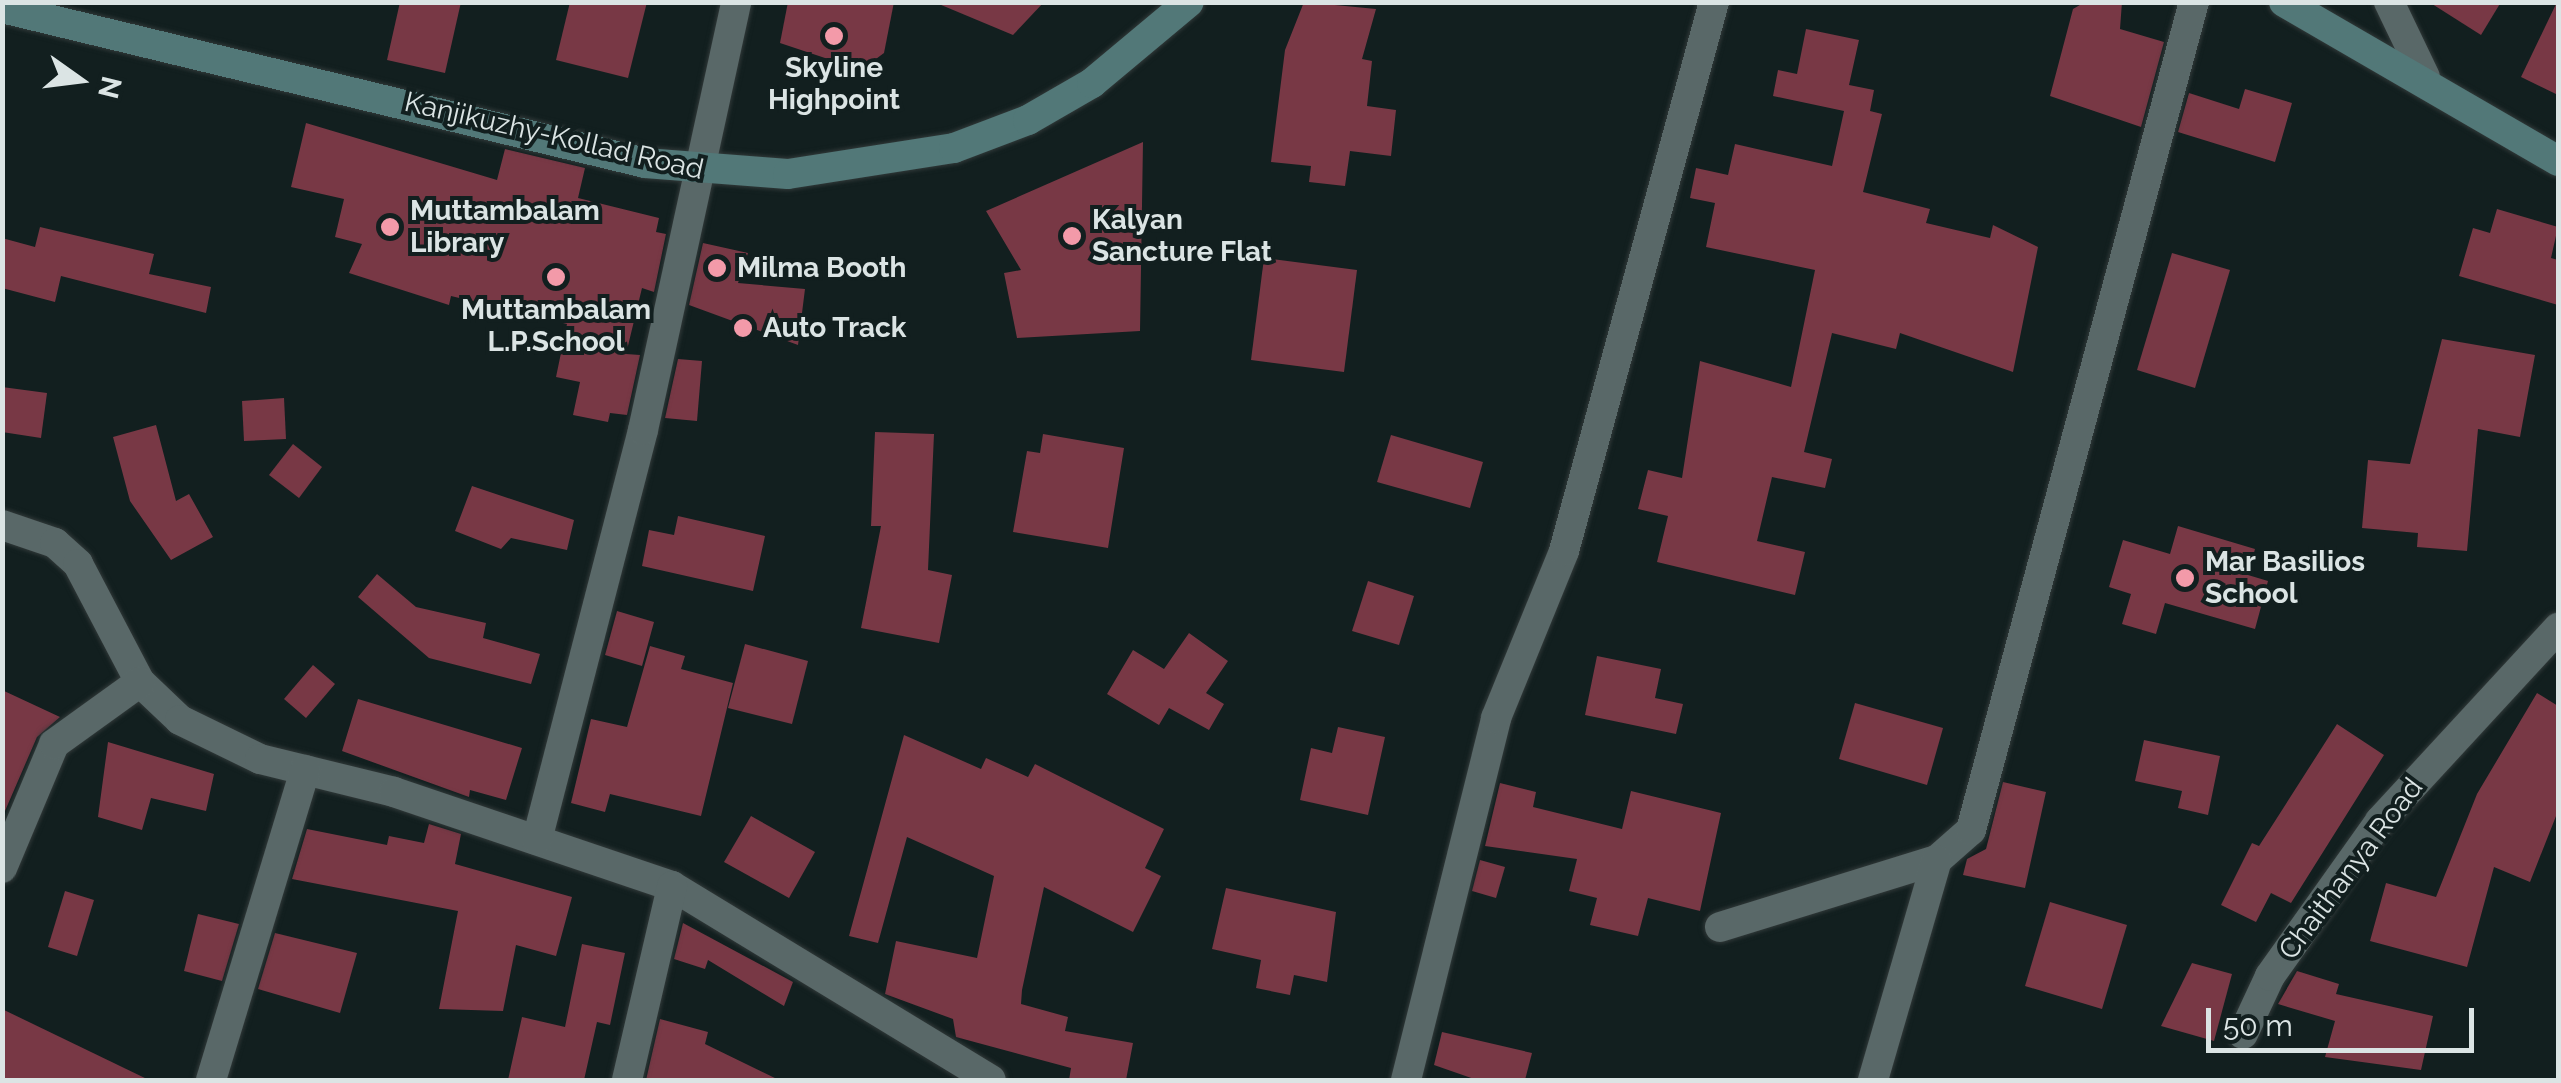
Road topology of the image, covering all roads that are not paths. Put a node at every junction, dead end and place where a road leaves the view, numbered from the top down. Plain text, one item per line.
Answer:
1 (736, 2) edge
2 (1189, 2) edge
3 (1714, 2) edge
4 (2194, 2) edge
5 (2284, 2) edge
6 (2389, 2) edge
7 (2, 8) edge
8 (2424, 76) junction
9 (2558, 160) edge
10 (698, 174) junction
11 (2, 525) edge
12 (2558, 628) edge
13 (140, 682) junction
14 (304, 770) junction
15 (537, 840) junction
16 (1937, 860) junction
17 (2, 868) edge
18 (672, 886) junction
19 (1720, 928) dead end
20 (2243, 1034) dead end
21 (977, 1077) edge
22 (210, 1080) edge
23 (627, 1080) edge
24 (1406, 1080) edge
25 (1873, 1080) edge

1 - 10 street
2 - 10 main road, Kanjikuzhy-Kollad Road
3 - 24 street
4 - 16 street
5 - 8 main road
6 - 8 street
7 - 10 main road, Kanjikuzhy-Kollad Road
8 - 9 main road
10 - 15 street
11 - 13 street
12 - 20 street, Chaithanya Road
13 - 14 street
13 - 17 street
14 - 15 street
14 - 22 street
15 - 18 street
16 - 19 street
16 - 25 street
18 - 21 street
18 - 23 street

